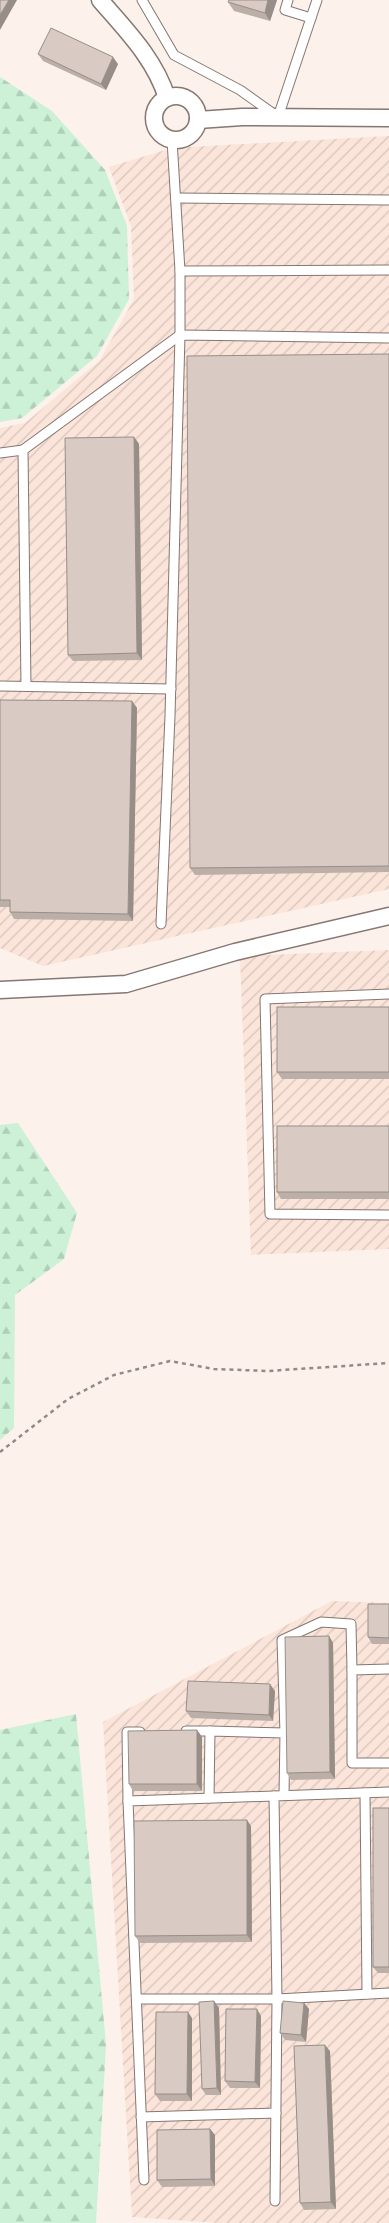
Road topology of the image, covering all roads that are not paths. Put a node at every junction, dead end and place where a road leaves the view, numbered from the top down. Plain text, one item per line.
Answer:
1 (100, 0) edge
2 (142, 0) edge
3 (288, 0) edge
4 (317, 0) edge
5 (311, 18) junction
6 (166, 98) junction
7 (278, 118) junction
8 (389, 118) edge
9 (198, 120) junction
10 (172, 140) junction
11 (176, 198) junction
12 (389, 200) edge
13 (389, 270) edge
14 (180, 271) junction
15 (180, 335) junction
16 (389, 338) edge
17 (23, 450) junction
18 (0, 453) edge
19 (0, 686) edge
20 (26, 686) junction
21 (171, 690) junction
22 (389, 916) edge
23 (161, 924) dead end
24 (0, 990) edge
25 (389, 994) edge
26 (389, 1215) edge
27 (389, 1669) edge
28 (352, 1670) junction
29 (210, 1731) junction
30 (146, 1732) edge
31 (173, 1732) edge
32 (285, 1733) junction
33 (389, 1763) edge
34 (389, 1792) edge
35 (365, 1793) junction
36 (274, 1796) junction
37 (284, 1796) junction
38 (209, 1798) junction
39 (128, 1801) junction
40 (389, 1993) edge
41 (367, 1994) junction
42 (137, 1999) junction
43 (277, 1999) junction
44 (276, 2113) junction
45 (141, 2117) junction
46 (144, 2180) dead end
47 (276, 2201) dead end

1 - 6 street
2 - 7 lane
3 - 5 lane
4 - 5 lane
5 - 7 lane
6 - 9 street
6 - 10 street
7 - 8 street
7 - 9 street
9 - 10 street
10 - 11 lane
11 - 12 lane
11 - 14 lane
13 - 14 lane
14 - 15 lane
15 - 16 lane
15 - 17 lane
15 - 21 lane
17 - 18 lane
17 - 20 lane
19 - 20 lane
20 - 21 lane
21 - 23 lane
22 - 24 street
25 - 26 lane
27 - 28 lane
28 - 32 lane
28 - 33 lane
29 - 31 lane
29 - 32 lane
29 - 38 lane
30 - 39 lane
32 - 37 lane
34 - 35 lane
35 - 37 lane
35 - 41 lane
36 - 37 lane
36 - 38 lane
36 - 43 lane
38 - 39 lane
39 - 42 lane
40 - 41 lane
41 - 43 lane
42 - 43 lane
42 - 45 lane
43 - 44 lane
44 - 45 lane
44 - 47 lane
45 - 46 lane

